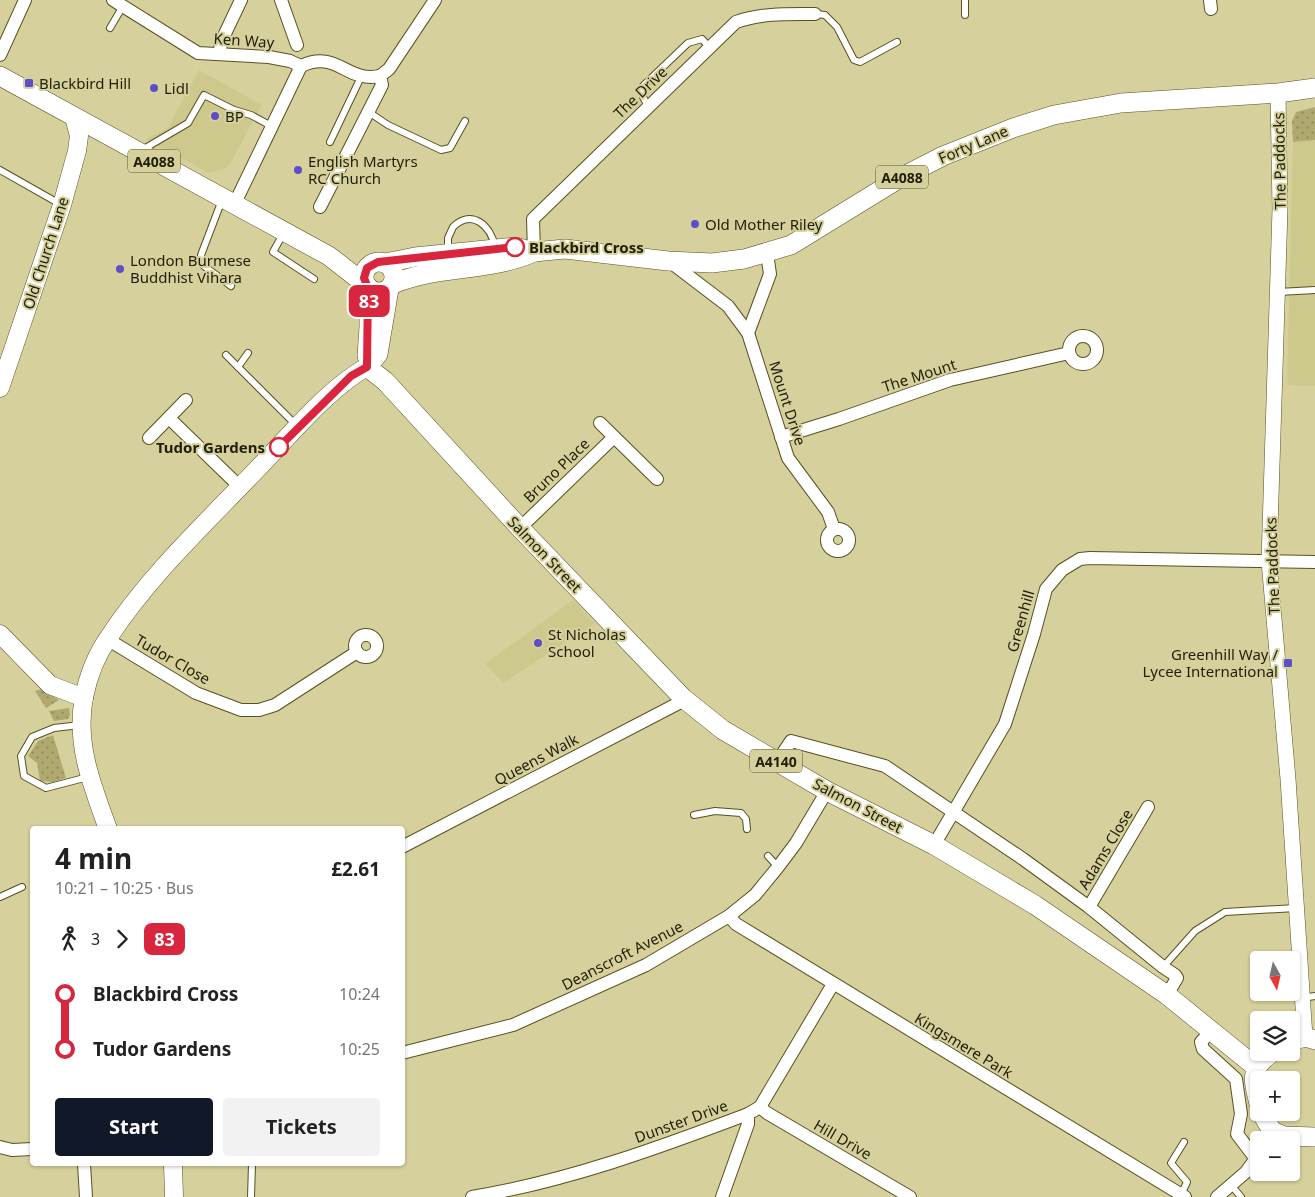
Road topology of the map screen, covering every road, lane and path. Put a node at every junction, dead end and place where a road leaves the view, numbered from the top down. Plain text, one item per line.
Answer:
1 (25, 0) edge
2 (241, 0) edge
3 (280, 0) edge
4 (434, 0) edge
5 (965, 0) edge
6 (118, 3) edge
7 (815, 14) joint
8 (965, 15) dead end
9 (110, 28) dead end
10 (898, 42) dead end
11 (297, 45) dead end
12 (709, 48) junction
13 (219, 54) junction
14 (0, 55) edge
15 (301, 66) junction
16 (0, 76) edge
17 (380, 76) junction
18 (361, 77) junction
19 (1315, 88) edge
20 (1278, 93) junction
21 (648, 106) junction
22 (367, 111) junction
23 (74, 117) junction
24 (465, 121) dead end
25 (273, 127) junction
26 (330, 142) dead end
27 (138, 152) junction
28 (0, 170) edge
29 (228, 202) junction
30 (62, 205) junction
31 (320, 207) dead end
32 (283, 233) junction
33 (496, 249) junction
34 (534, 252) junction
35 (448, 254) junction
36 (766, 254) junction
37 (329, 256) junction
38 (668, 260) junction
39 (378, 264) junction
40 (314, 279) dead end
41 (231, 286) dead end
42 (367, 286) junction
43 (391, 286) junction
44 (1315, 290) edge
45 (1277, 292) junction
46 (748, 333) junction
47 (248, 353) dead end
48 (1069, 353) dead end
49 (226, 355) dead end
50 (238, 367) junction
51 (367, 367) junction
52 (0, 388) edge
53 (186, 400) dead end
54 (169, 418) junction
55 (600, 423) dead end
56 (298, 427) junction
57 (614, 437) junction
58 (781, 437) junction
59 (150, 438) dead end
60 (657, 480) dead end
61 (240, 488) junction
62 (520, 528) junction
63 (834, 529) dead end
64 (1269, 561) junction
65 (1315, 562) edge
66 (0, 634) edge
67 (107, 640) junction
68 (357, 652) dead end
69 (84, 698) junction
70 (683, 698) junction
71 (81, 725) junction
72 (777, 762) junction
73 (88, 778) junction
74 (827, 791) junction
75 (1148, 807) dead end
76 (952, 811) junction
77 (694, 815) dead end
78 (107, 826) edge
79 (746, 829) dead end
80 (405, 845) edge
81 (934, 845) junction
82 (768, 856) dead end
83 (778, 867) junction
84 (22, 887) dead end
85 (0, 897) edge
86 (1089, 907) junction
87 (1296, 908) junction
88 (729, 916) junction
89 (1163, 967) junction
90 (833, 984) junction
91 (1167, 994) junction
92 (1309, 997) edge
93 (1211, 1031) junction
94 (1304, 1040) edge
95 (405, 1052) edge
96 (1261, 1061) edge
97 (1256, 1067) junction
98 (1255, 1071) edge
99 (760, 1107) junction
100 (748, 1114) junction
101 (1300, 1137) edge
102 (1315, 1137) edge
103 (1184, 1142) dead end
104 (0, 1147) edge
105 (1250, 1148) edge
106 (30, 1149) edge
107 (1250, 1165) edge
108 (84, 1166) edge
109 (173, 1166) edge
110 (252, 1166) edge
111 (1231, 1185) junction
112 (490, 1196) edge
113 (1183, 1196) edge
114 (86, 1197) edge
115 (174, 1197) edge
116 (251, 1197) edge
117 (472, 1197) edge
118 (722, 1197) edge
119 (910, 1197) edge
120 (1217, 1197) edge
121 (1241, 1197) edge

1 - 14 street
2 - 13 street
3 - 11 street
4 - 17 street
5 - 8 lane
6 - 9 lane
6 - 13 street, Ken Way
7 - 10 lane
7 - 12 street, The Drive
12 - 21 street, The Drive
12 - 21 lane
13 - 15 street, Ken Way
15 - 18 street
15 - 25 street
16 - 23 main road, A4088
17 - 18 street
17 - 22 street
18 - 26 lane
19 - 20 main road, Forty Lane / A4088
20 - 36 main road, Forty Lane / A4088
20 - 45 street, The Paddocks
21 - 34 street, The Drive
22 - 24 lane
22 - 31 street
23 - 27 main road, A4088
23 - 30 main road, Old Church Lane
25 - 27 lane
25 - 29 street
27 - 29 main road, A4088
28 - 30 lane
29 - 32 main road, A4088
29 - 41 lane
30 - 52 main road, Old Church Lane
32 - 37 main road, A4088
32 - 40 lane
33 - 34 main road, Forty Lane / A4088
33 - 35 main road, Forty Lane / A4088
33 - 35 lane
34 - 38 main road, Forty Lane / A4088
34 - 43 main road, Forty Lane / A4088
35 - 39 main road, Forty Lane / A4088
36 - 38 main road, Forty Lane / A4088
36 - 46 street
37 - 39 main road, A4088
37 - 42 main road, A4088
38 - 46 street, Mount Drive
39 - 42 main road
39 - 43 main road
42 - 43 main road
42 - 51 main road
43 - 51 main road
44 - 45 lane
45 - 64 street, The Paddocks
46 - 58 street, Mount Drive
47 - 50 lane
48 - 58 street, The Mount
49 - 50 lane
50 - 56 lane
51 - 56 main road
51 - 62 main road, Salmon Street / A4140
53 - 54 street
54 - 59 street
54 - 61 street
55 - 57 street, Bruno Place
56 - 61 main road
57 - 60 street, Bruno Place
57 - 62 street, Bruno Place
58 - 63 street, Mount Drive
61 - 67 main road
62 - 70 main road, Salmon Street / A4140
64 - 65 street, Greenhill
64 - 76 street, Greenhill
64 - 87 street, The Paddocks
66 - 69 main road
67 - 68 street, Tudor Close
67 - 69 main road
69 - 71 main road
70 - 72 main road, Salmon Street / A4140
70 - 80 street, Queens Walk
71 - 73 main road
71 - 73 lane
72 - 74 main road, Salmon Street / A4140
72 - 76 street
73 - 78 main road
74 - 81 main road, Salmon Street / A4140
74 - 83 street, Deanscroft Avenue
75 - 86 street, Adams Close
76 - 81 street, Greenhill
76 - 86 street
77 - 79 lane
81 - 91 main road, Salmon Street / A4140
82 - 83 lane
83 - 88 street, Deanscroft Avenue
84 - 85 lane
86 - 89 street
87 - 89 lane
87 - 92 street, The Paddocks
88 - 90 street, Kingsmere Park
88 - 95 street, Deanscroft Avenue
89 - 91 street
90 - 99 street, Dunster Drive
90 - 113 street, Kingsmere Park
91 - 93 main road, Salmon Street / A4140
92 - 94 street, The Paddocks
93 - 97 main road, Salmon Street / A4140
93 - 105 street
96 - 97 main road
97 - 98 main road
99 - 100 street, Dunster Drive
99 - 119 street, Hill Drive
100 - 112 street, Dunster Drive
100 - 118 street
101 - 102 main road
103 - 113 lane
104 - 106 street
107 - 111 street
108 - 114 street
109 - 115 main road
110 - 116 lane
111 - 120 street
111 - 121 lane
112 - 117 street, Dunster Drive

